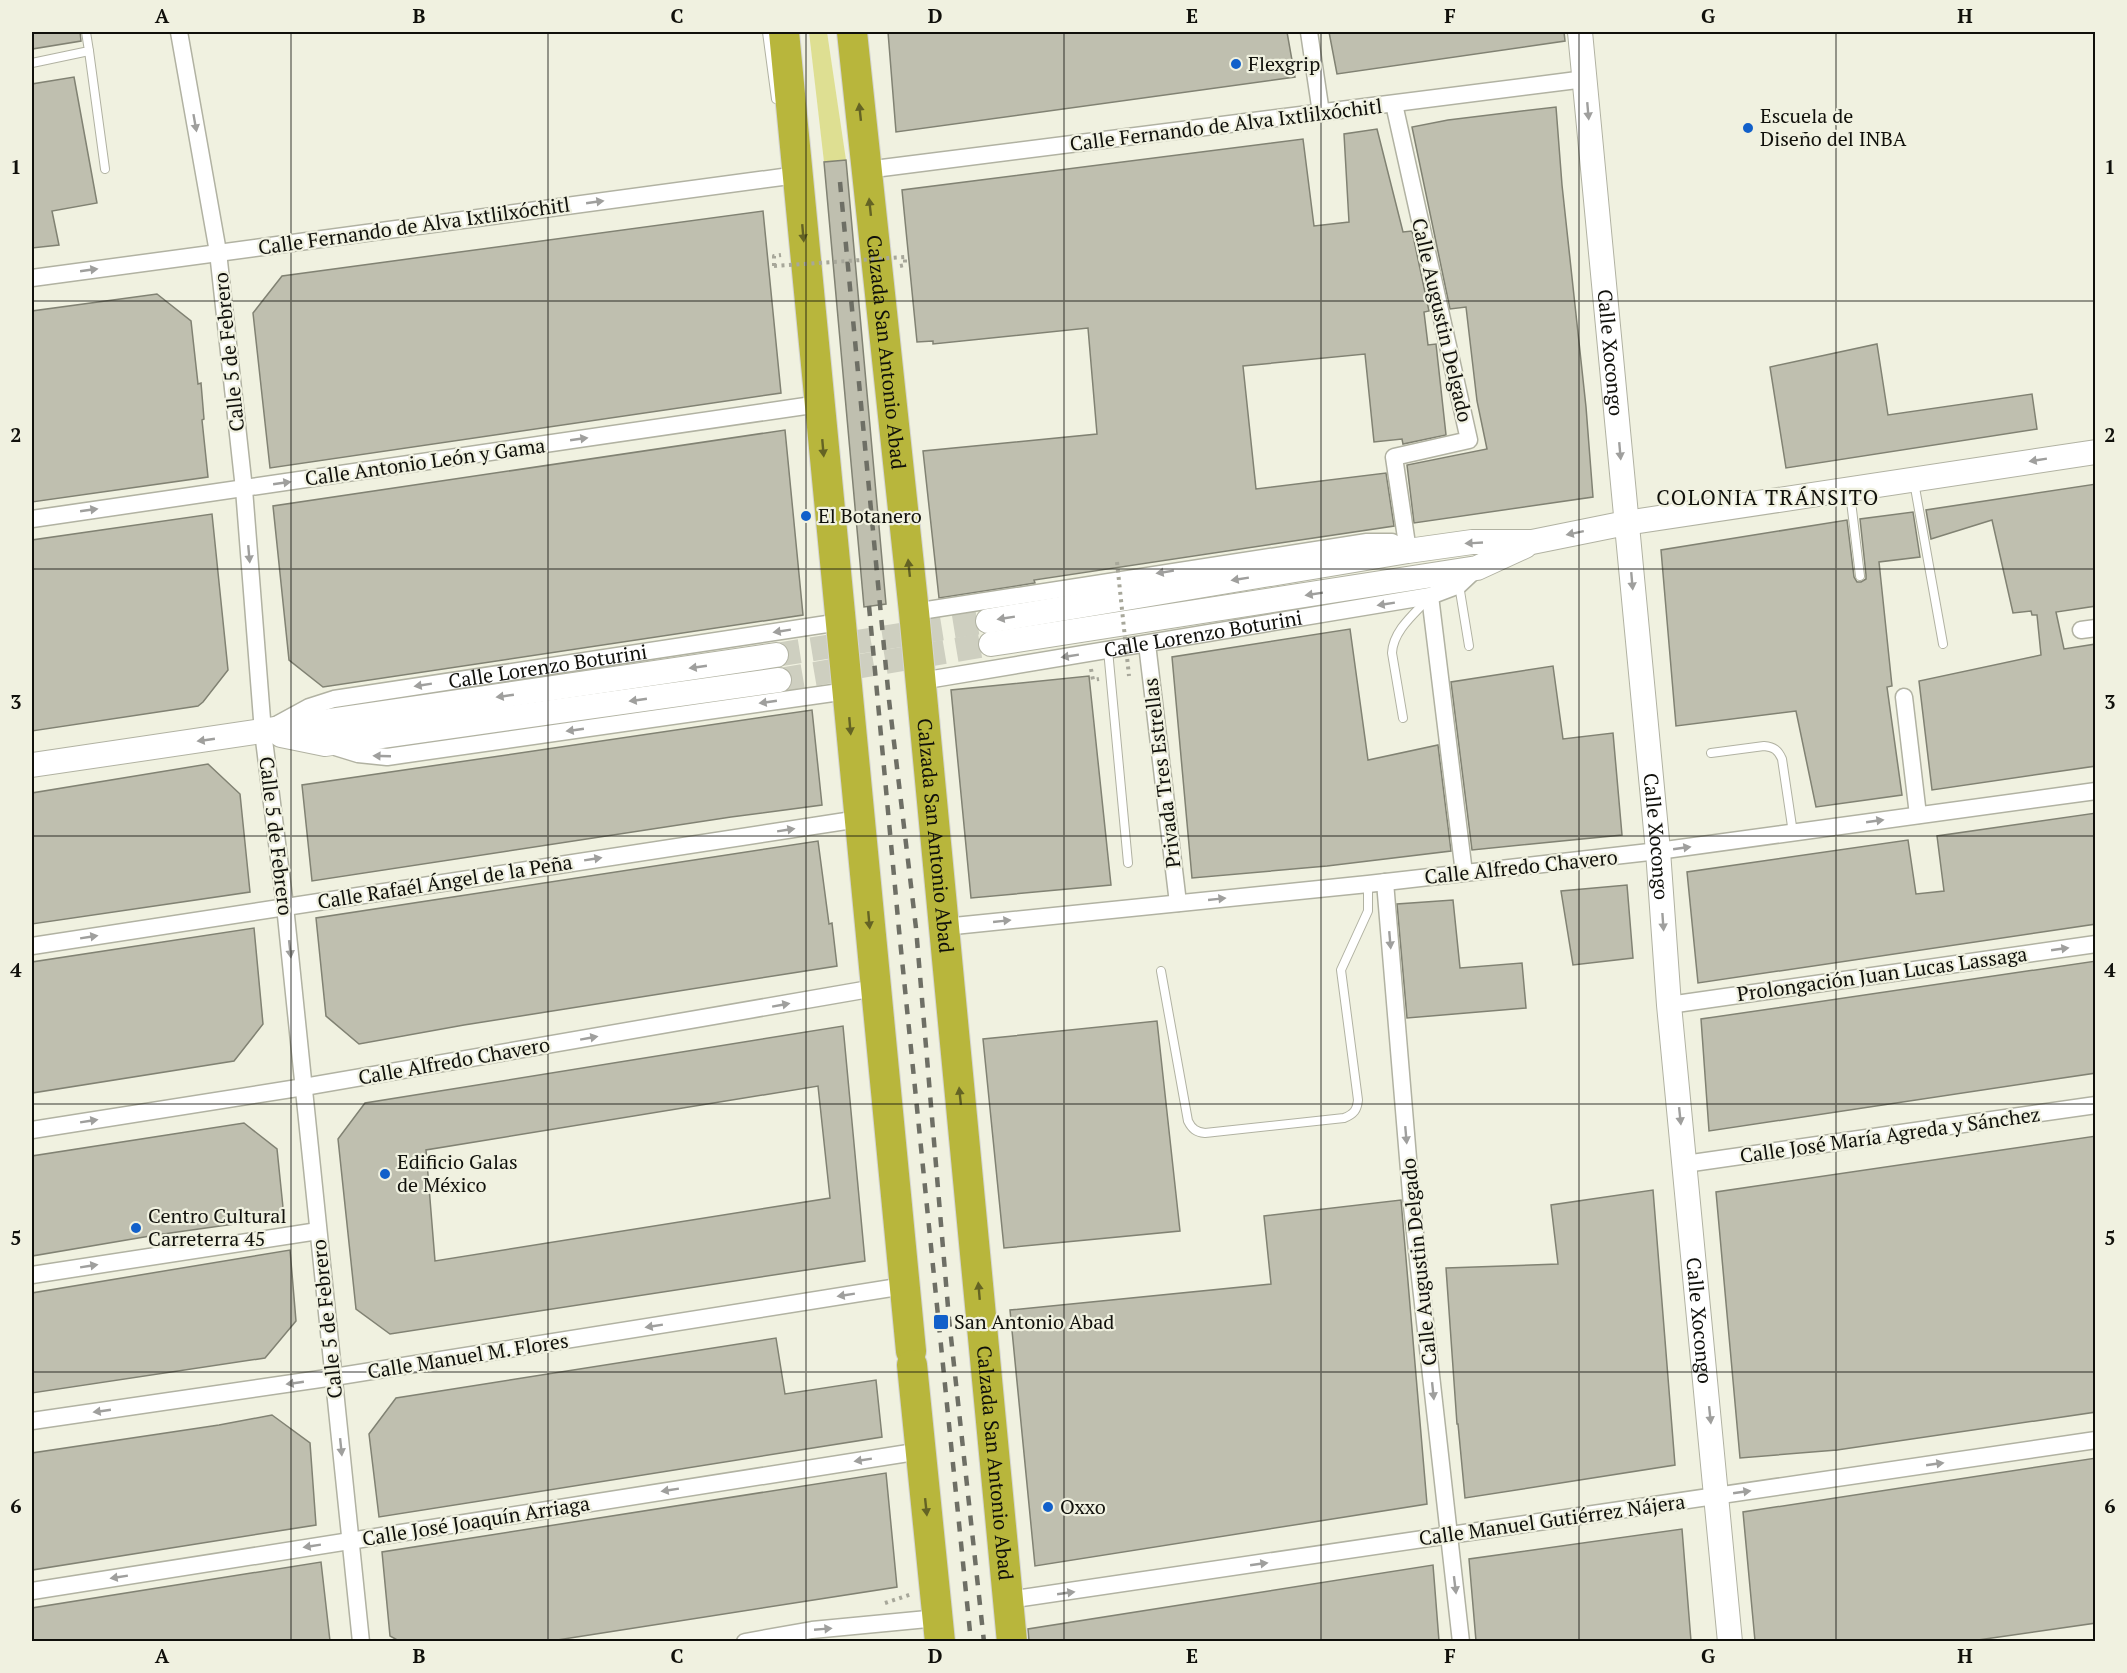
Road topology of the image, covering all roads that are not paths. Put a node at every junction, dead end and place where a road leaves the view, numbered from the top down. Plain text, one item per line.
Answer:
1 (86, 32) edge
2 (179, 32) edge
3 (767, 32) edge
4 (784, 32) edge
5 (852, 32) edge
6 (1309, 32) edge
7 (1580, 32) edge
8 (89, 51) junction
9 (32, 63) edge
10 (1585, 79) junction
11 (1394, 104) junction
12 (777, 107) dead end
13 (1321, 113) junction
14 (791, 162) junction
15 (105, 169) dead end
16 (866, 170) junction
17 (218, 252) junction
18 (32, 278) edge
19 (819, 404) junction
20 (2096, 452) edge
21 (1913, 480) junction
22 (244, 489) junction
23 (1850, 489) junction
24 (32, 519) edge
25 (1626, 523) junction
26 (1533, 542) junction
27 (1408, 551) junction
28 (1477, 568) junction
29 (1860, 576) dead end
30 (1459, 585) junction
31 (1430, 596) junction
32 (914, 612) junction
33 (840, 622) junction
34 (1147, 644) junction
35 (1943, 644) dead end
36 (1469, 646) dead end
37 (1108, 650) junction
38 (776, 655) tunnel mouth
39 (779, 680) tunnel mouth
40 (921, 681) junction
41 (847, 691) junction
42 (1904, 697) dead end
43 (1402, 718) dead end
44 (264, 732) junction
45 (326, 744) junction
46 (1711, 753) dead end
47 (32, 765) edge
48 (2096, 790) edge
49 (1918, 815) junction
50 (859, 819) junction
51 (1792, 833) junction
52 (1658, 851) junction
53 (1128, 863) dead end
54 (1464, 873) junction
55 (1376, 883) junction
56 (1178, 903) junction
57 (285, 906) junction
58 (944, 927) junction
59 (2096, 944) edge
60 (32, 946) edge
61 (1161, 971) dead end
62 (875, 988) junction
63 (1669, 1005) junction
64 (304, 1087) junction
65 (2096, 1106) edge
66 (32, 1130) edge
67 (1685, 1164) junction
68 (318, 1231) junction
69 (32, 1275) edge
70 (904, 1286) junction
71 (334, 1377) junction
72 (32, 1421) edge
73 (2096, 1440) edge
74 (921, 1451) junction
75 (1718, 1496) junction
76 (1449, 1536) junction
77 (351, 1540) junction
78 (32, 1592) edge
79 (1008, 1600) junction
80 (939, 1630) edge
81 (361, 1641) edge
82 (745, 1641) edge
83 (1012, 1641) edge
84 (1461, 1641) edge
85 (1730, 1641) edge

1 - 8 lane
2 -> 17 street, Calle 5 de Febrero
3 - 12 lane
4 - 14 highway
16 -> 5 highway, Calzada San Antonio Abad
6 - 13 street
7 - 10 main road, Calle Xocongo
8 - 9 lane
8 - 15 lane
10 - 11 street, Calle Fernando de Alva Ixtlilxóchitl
10 -> 25 main road, Calle Xocongo
11 - 13 street, Calle Fernando de Alva Ixtlilxóchitl
11 - 27 street, Calle Augustin Delgado
13 - 16 street, Calle Fernando de Alva Ixtlilxóchitl
17 -> 14 street, Calle Fernando de Alva Ixtlilxóchitl
14 -> 19 highway
32 -> 16 highway, Calzada San Antonio Abad
18 -> 17 street, Calle Fernando de Alva Ixtlilxóchitl
17 - 22 street, Calle 5 de Febrero
22 -> 19 street, Calle Antonio León y Gama
19 -> 33 highway
20 -> 21 main road, Calle Lorenzo Boturini
21 - 23 main road, Calle Lorenzo Boturini
21 - 35 lane
24 -> 22 street, Calle Antonio León y Gama
22 -> 44 street, Calle 5 de Febrero
23 - 25 main road, Calle Lorenzo Boturini
23 - 29 lane
25 -> 26 main road, Calle Lorenzo Boturini
25 -> 52 main road, Calle Xocongo
26 -> 27 main road, Calle Lorenzo Boturini
26 - 28 main road, Calle Lorenzo Boturini
27 - 28 main road, Calle Lorenzo Boturini
27 -> 32 street, Calle Lorenzo Boturini
28 - 30 street, Calle Lorenzo Boturini
30 - 31 street, Calle Lorenzo Boturini
30 - 36 lane
31 -> 34 street, Calle Lorenzo Boturini
31 - 43 lane
31 - 54 street
32 - 40 highway, Calzada San Antonio Abad
33 - 41 highway
33 -> 44 street, Calle Lorenzo Boturini
34 - 37 street, Calle Lorenzo Boturini
34 - 56 street, Privada Tres Estrellas
37 -> 40 street, Calle Lorenzo Boturini
37 - 53 lane
38 -> 44 main road, Calle Lorenzo Boturini
39 -> 45 main road, Calle Lorenzo Boturini
40 - 58 highway, Calzada San Antonio Abad
41 -> 45 street, Calle Lorenzo Boturini
41 -> 50 highway
42 - 49 street
44 - 45 main road, Calle Lorenzo Boturini
44 -> 47 main road, Calle Lorenzo Boturini
44 - 57 street, Calle 5 de Febrero
46 - 51 lane
48 - 49 street, Calle Alfredo Chavero
51 -> 49 street, Calle Alfredo Chavero
57 -> 50 street, Calle Rafaél Ángel de la Peña
50 -> 62 highway
52 -> 51 street, Calle Alfredo Chavero
52 - 54 street, Calle Alfredo Chavero
52 -> 63 main road, Calle Xocongo
54 - 55 street, Calle Alfredo Chavero
56 -> 55 street, Calle Alfredo Chavero
55 - 61 lane
55 -> 76 street, Calle Augustin Delgado
58 -> 56 street, Calle Alfredo Chavero
60 -> 57 street, Calle Rafaél Ángel de la Peña
57 -> 64 street, Calle 5 de Febrero
79 -> 58 highway, Calzada San Antonio Abad
63 -> 59 street, Prolongación Juan Lucas Lassaga
64 -> 62 street, Calle Alfredo Chavero
62 - 70 highway
63 -> 67 main road, Calle Xocongo
66 -> 64 street, Calle Alfredo Chavero
64 - 68 street, Calle 5 de Febrero
65 - 67 street, Calle José María Agreda y Sánchez
67 -> 75 main road, Calle Xocongo
69 -> 68 street
68 - 71 street, Calle 5 de Febrero
70 -> 71 street, Calle Manuel M. Flores
70 - 74 highway
71 -> 72 street, Calle Manuel M. Flores
71 -> 77 street, Calle 5 de Febrero
75 -> 73 street, Calle Manuel Gutiérrez Nájera
74 -> 77 street, Calle José Joaquín Arriaga
74 -> 80 highway
75 - 76 street, Calle Manuel Gutiérrez Nájera
75 - 85 main road, Calle Xocongo
79 -> 76 street, Calle Manuel Gutiérrez Nájera
76 -> 84 street, Calle Augustin Delgado
77 -> 78 street, Calle José Joaquín Arriaga
77 - 81 street, Calle 5 de Febrero
79 - 83 highway, Calzada San Antonio Abad
82 -> 80 street

